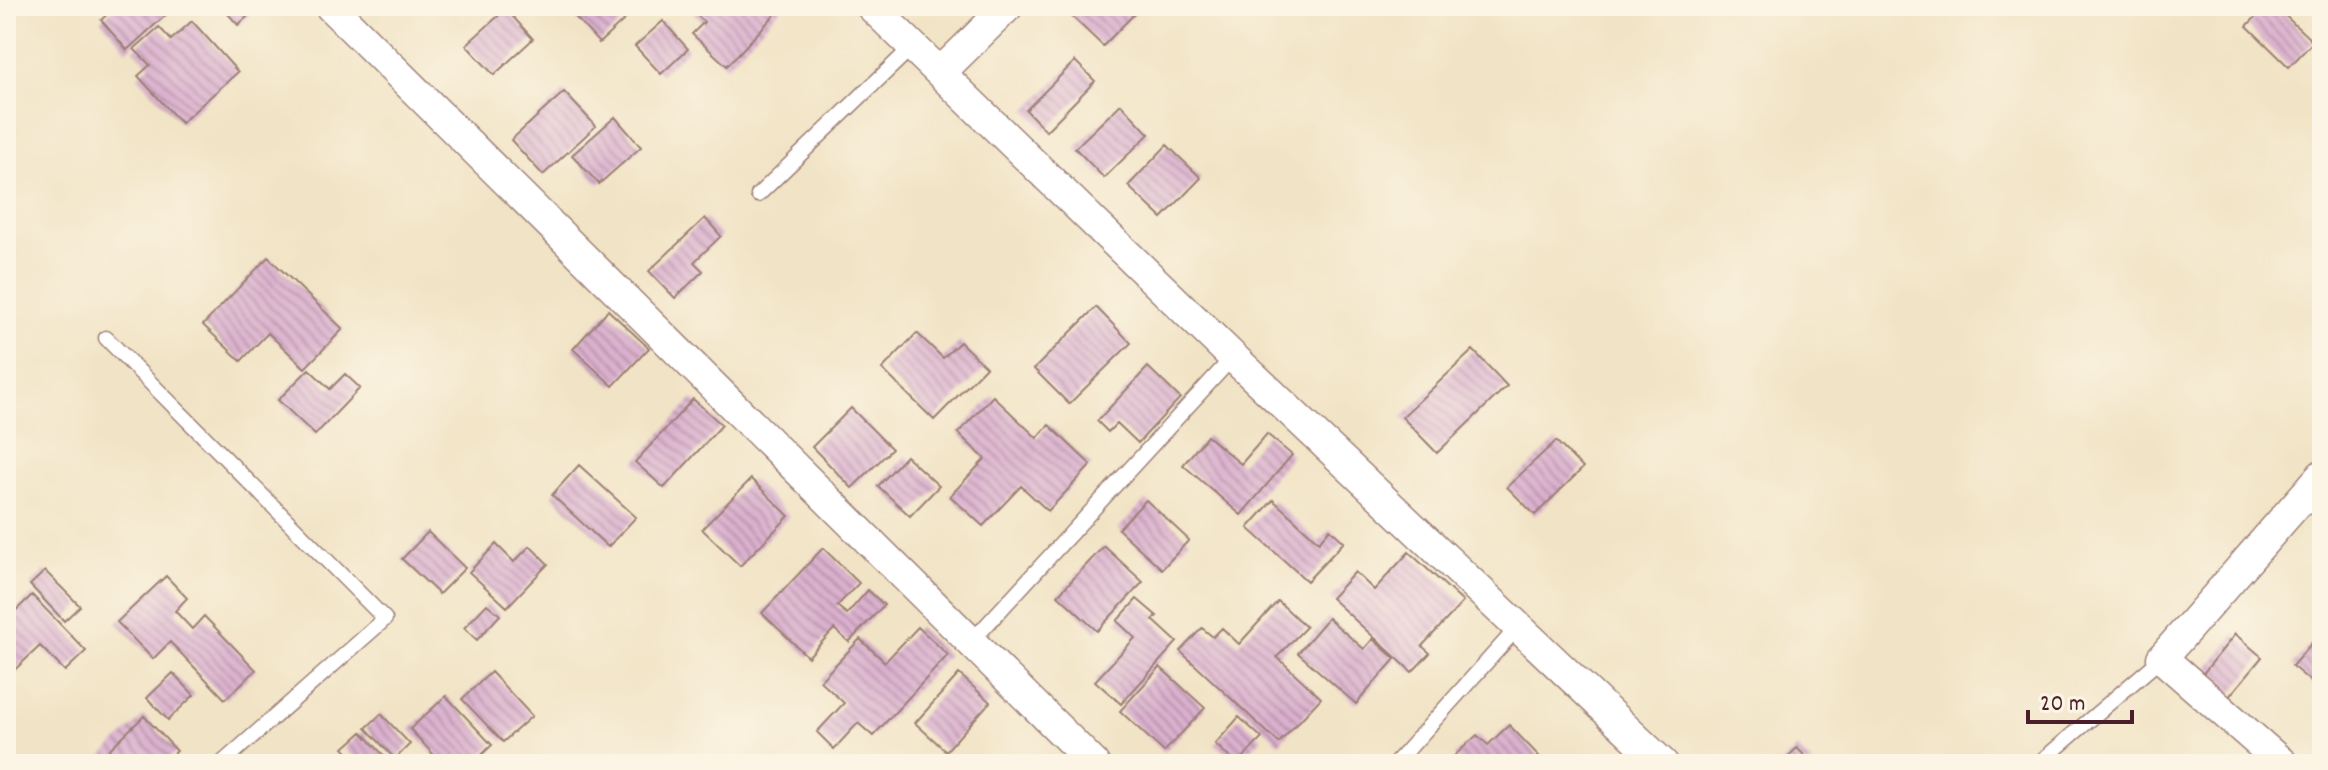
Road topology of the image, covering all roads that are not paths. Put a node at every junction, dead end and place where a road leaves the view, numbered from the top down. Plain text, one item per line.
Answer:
1 (330, 6) edge
2 (871, 6) edge
3 (1008, 6) edge
4 (913, 46) junction
5 (940, 73) junction
6 (758, 195) dead end
7 (106, 338) dead end
8 (1233, 357) junction
9 (2322, 475) edge
10 (2312, 505) edge
11 (1518, 627) junction
12 (971, 642) junction
13 (2162, 658) junction
14 (221, 764) edge
15 (1094, 764) edge
16 (1395, 764) edge
17 (1663, 764) edge
18 (2038, 764) edge
19 (2283, 764) edge

1 - 12 street
2 - 4 street
3 - 5 street
4 - 5 street
4 - 6 lane
5 - 8 street
7 - 14 lane
8 - 11 street
8 - 12 lane
9 - 10 street
10 - 13 street
11 - 16 lane
11 - 17 street
12 - 15 street
13 - 18 lane
13 - 19 street

